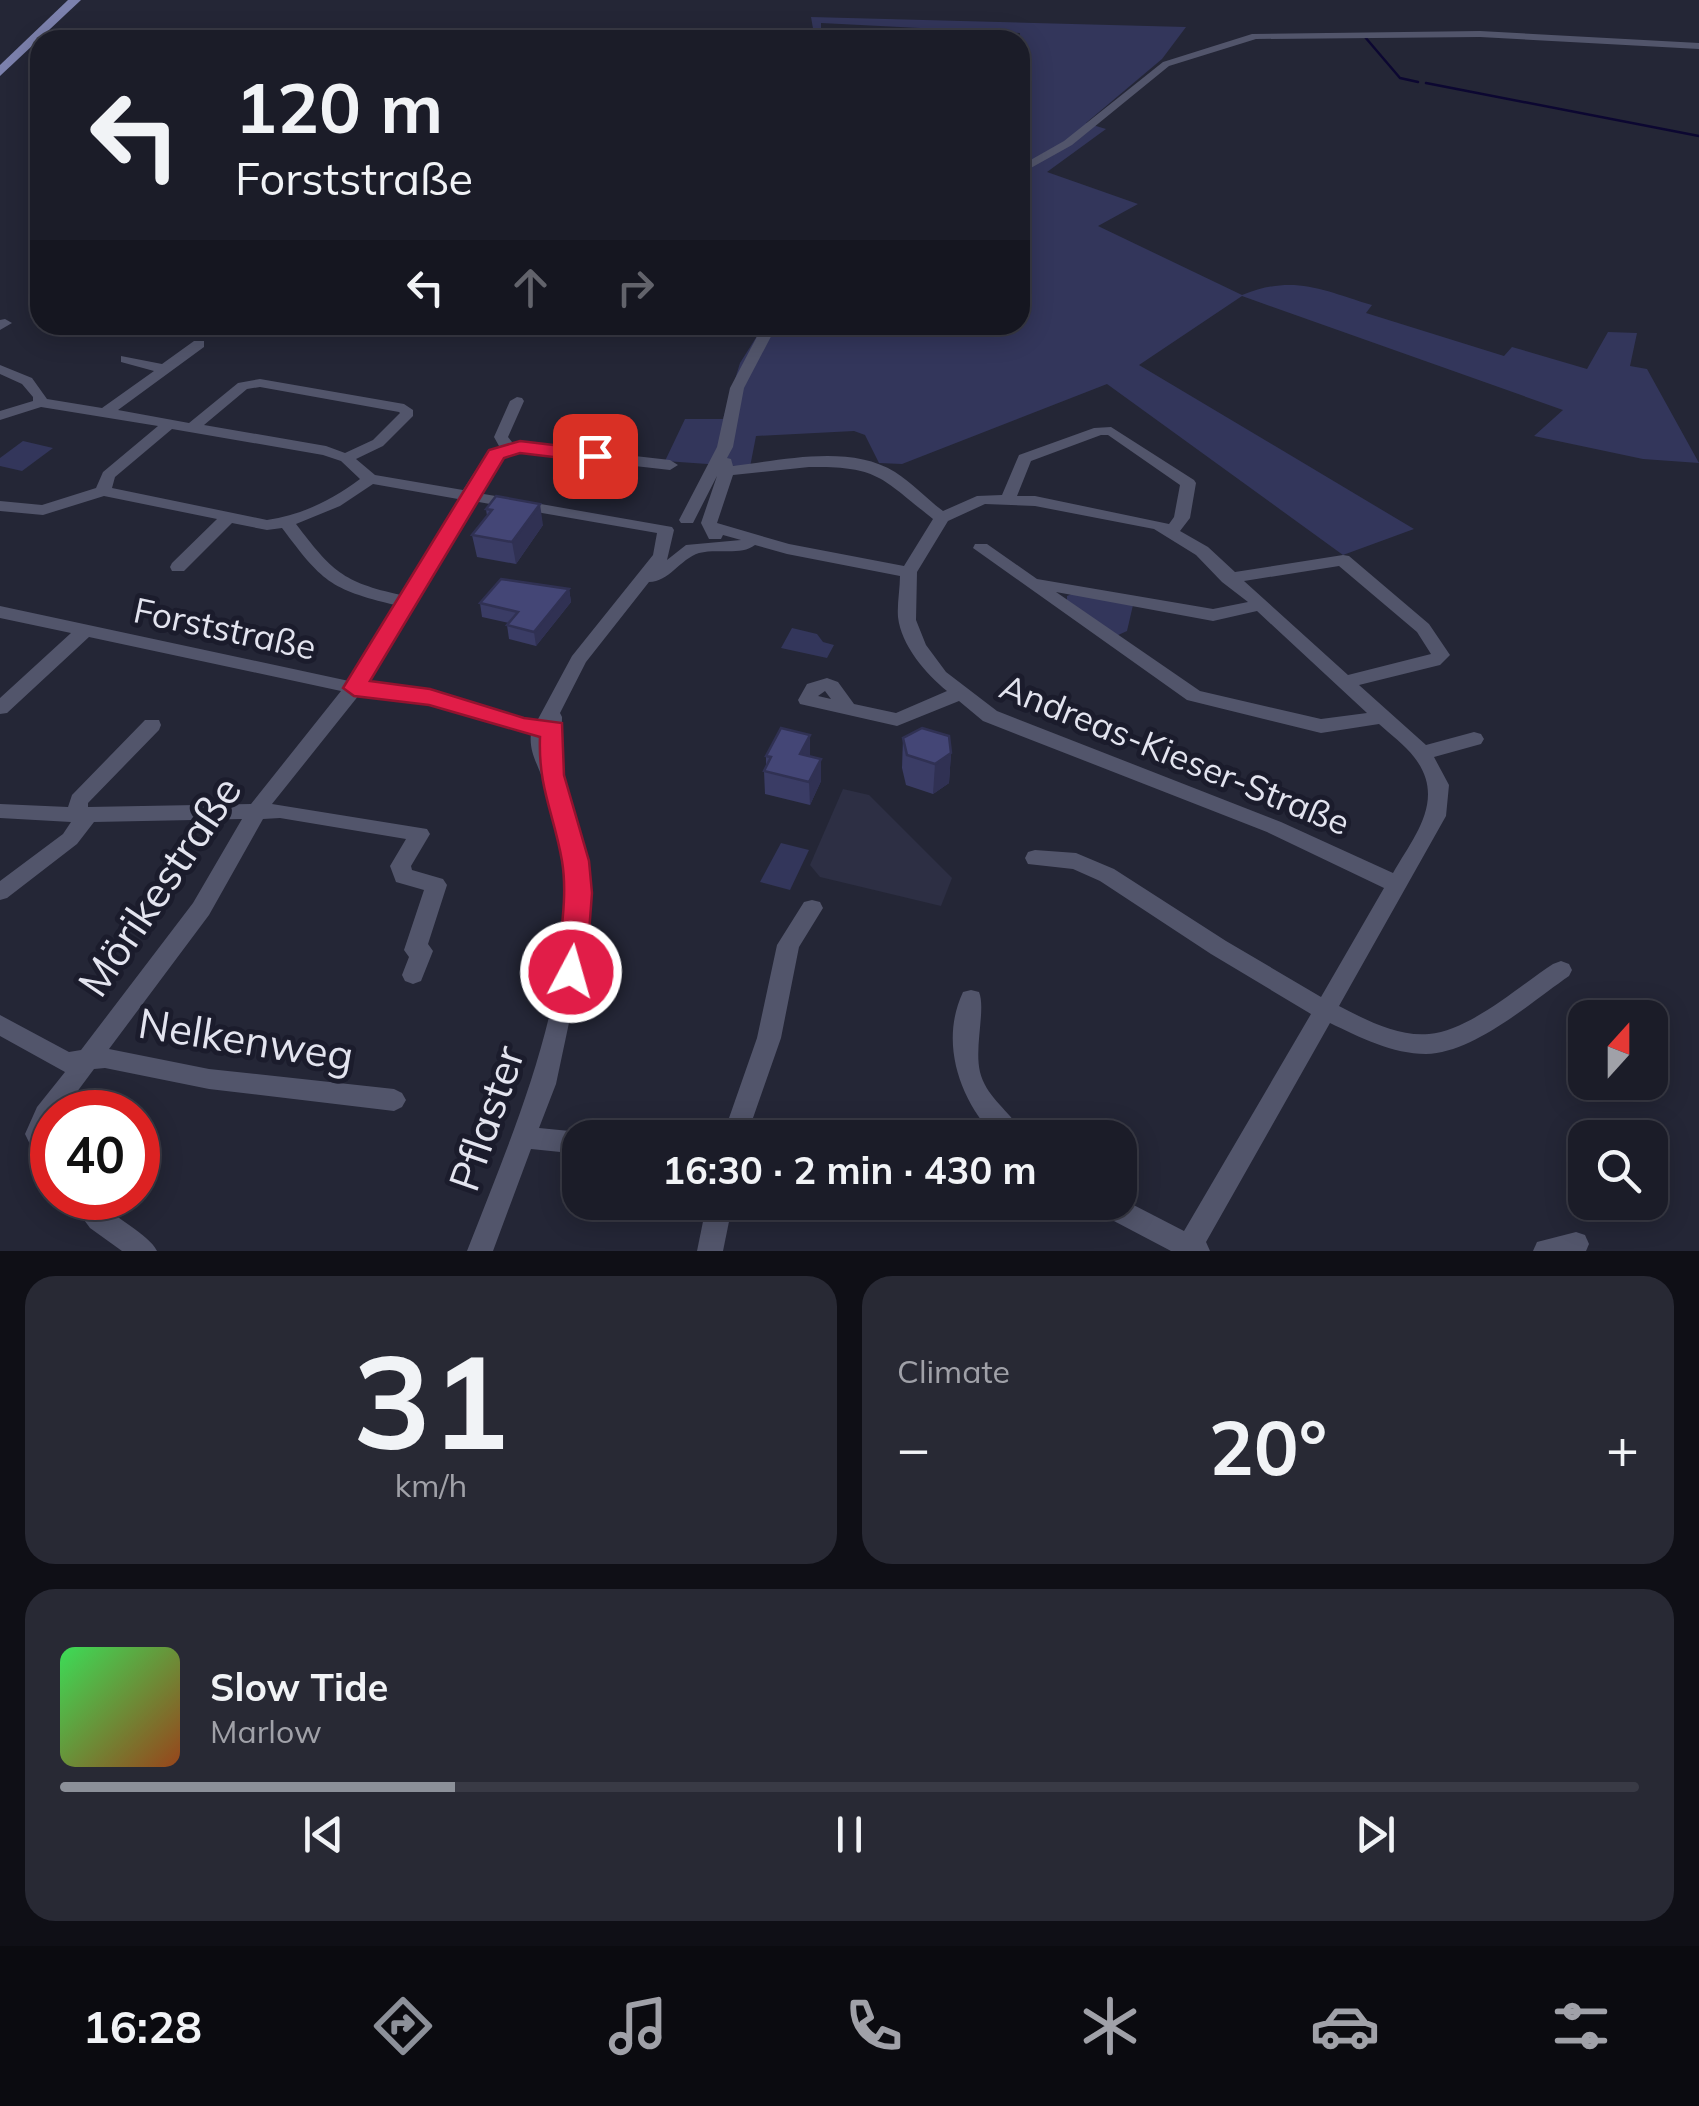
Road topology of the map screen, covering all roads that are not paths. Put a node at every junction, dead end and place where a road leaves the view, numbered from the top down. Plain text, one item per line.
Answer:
1 (75, 0) edge
2 (44, 30) edge
3 (30, 43) edge
4 (1699, 46) edge
5 (0, 72) edge
6 (1030, 165) edge
7 (764, 335) edge
8 (200, 344) dead end
9 (126, 358) dead end
10 (0, 369) edge
11 (164, 369) junction
12 (517, 400) dead end
13 (40, 404) junction
14 (106, 412) junction
15 (0, 416) edge
16 (168, 425) junction
17 (192, 428) junction
18 (508, 447) junction
19 (725, 447) junction
20 (346, 458) junction
21 (670, 465) dead end
22 (726, 471) junction
23 (370, 480) junction
24 (102, 491) junction
25 (471, 496) junction
26 (1008, 497) junction
27 (0, 506) edge
28 (228, 518) junction
29 (942, 518) junction
30 (687, 520) junction
31 (287, 523) junction
32 (1172, 530) junction
33 (667, 536) junction
34 (705, 536) junction
35 (982, 548) dead end
36 (178, 567) dead end
37 (909, 572) junction
38 (1228, 578) junction
39 (1029, 582) junction
40 (631, 595) junction
41 (407, 602) junction
42 (1258, 606) junction
43 (0, 612) edge
44 (83, 632) junction
45 (1344, 682) junction
46 (354, 688) junction
47 (958, 694) junction
48 (0, 708) edge
49 (848, 709) dead end
50 (1380, 716) junction
51 (152, 725) dead end
52 (548, 729) junction
53 (1474, 739) dead end
54 (1422, 753) junction
55 (258, 810) junction
56 (0, 811) edge
57 (76, 815) junction
58 (1036, 858) dead end
59 (1396, 884) junction
60 (0, 892) edge
61 (812, 908) dead end
62 (1560, 970) dead end
63 (414, 975) dead end
64 (970, 1000) dead end
65 (1323, 1009) junction
66 (0, 1024) edge
67 (86, 1061) junction
68 (67, 1090) edge
69 (394, 1100) dead end
70 (740, 1120) edge
71 (995, 1120) edge
72 (526, 1138) junction
73 (562, 1141) edge
74 (100, 1220) edge
75 (716, 1220) edge
76 (1135, 1220) edge
77 (1576, 1244) dead end
78 (1190, 1250) edge
79 (144, 1251) edge
80 (480, 1251) edge
81 (710, 1251) edge
82 (1546, 1251) edge

1 - 2 main road
3 - 5 main road
4 - 6 street
7 - 19 street
8 - 11 street
9 - 11 street
10 - 13 street
11 - 14 street
12 - 18 street
13 - 14 street
13 - 15 street
14 - 16 street
16 - 17 street
16 - 24 street
17 - 20 street
17 - 20 street
18 - 21 street
18 - 25 street, Mörikestraße
19 - 22 street
19 - 30 street
20 - 23 street
22 - 29 street
22 - 34 street
23 - 25 street
23 - 31 street
24 - 27 street
24 - 28 street
25 - 33 street
25 - 41 street, Mörikestraße
26 - 29 street
26 - 32 street
26 - 32 street
28 - 31 street
28 - 36 street
29 - 37 street
30 - 33 street
30 - 34 street
31 - 41 street
32 - 38 street
33 - 34 street
33 - 40 street
34 - 37 street
34 - 40 street
35 - 39 street
37 - 47 street, Andreas-Kieser-Straße
38 - 42 street
38 - 45 street
39 - 42 street
39 - 50 street
40 - 52 street, Pflaster
41 - 46 street, Mörikestraße
42 - 45 street
43 - 44 street, Forststraße
44 - 46 street, Forststraße
44 - 48 street
45 - 50 street
46 - 52 street, Forststraße
46 - 55 street, Mörikestraße
47 - 49 street
47 - 59 street, Andreas-Kieser-Straße
50 - 54 street
51 - 57 street
52 - 72 street, Pflaster
53 - 54 street
54 - 59 street
55 - 57 street
55 - 63 street
55 - 67 street, Mörikestraße
56 - 57 street
57 - 60 street
58 - 65 street
59 - 65 street
61 - 70 street
62 - 65 street
64 - 71 street
65 - 78 street
66 - 67 street, Nelkenweg
67 - 68 street, Mörikestraße
67 - 69 street, Nelkenweg
72 - 73 street
72 - 80 street, Pflaster
74 - 79 street
75 - 81 street
76 - 78 street
77 - 82 street

